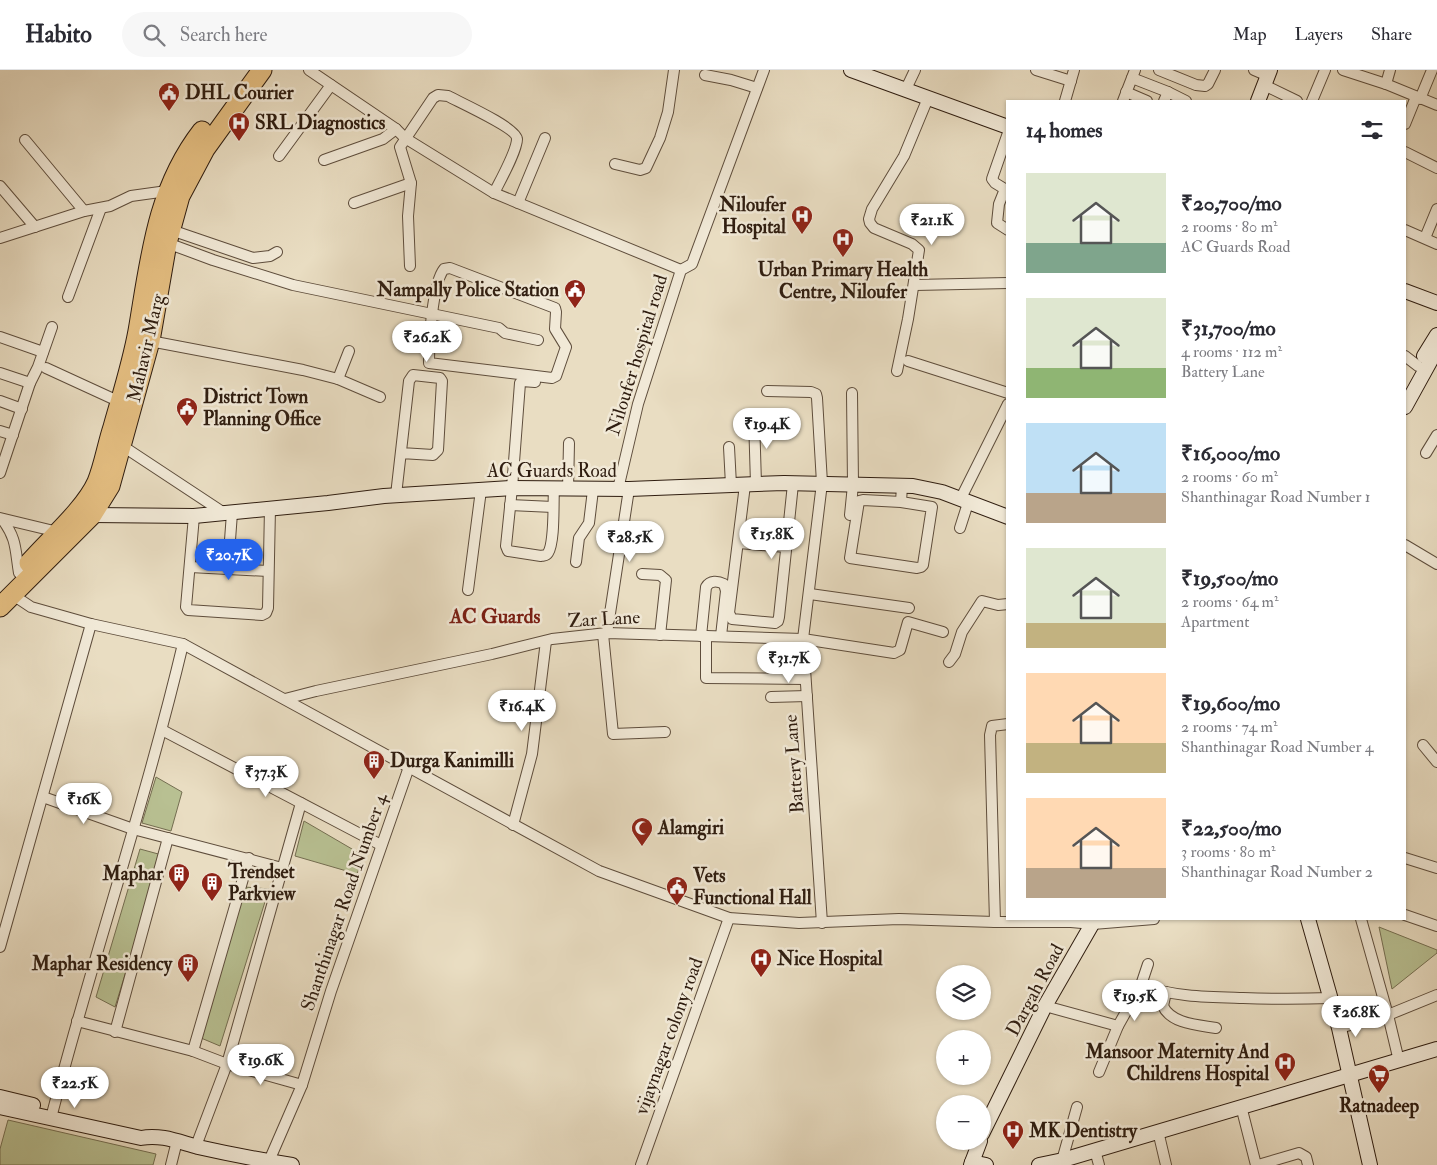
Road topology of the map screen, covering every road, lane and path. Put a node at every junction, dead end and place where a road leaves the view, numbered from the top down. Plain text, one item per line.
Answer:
1 (249, 70) edge
2 (262, 70) edge
3 (309, 70) edge
4 (674, 70) edge
5 (764, 70) edge
6 (851, 70) edge
7 (915, 70) edge
8 (1036, 70) edge
9 (1074, 70) edge
10 (1159, 70) edge
11 (1215, 70) edge
12 (1254, 70) edge
13 (1325, 70) edge
14 (1342, 70) edge
15 (1390, 70) edge
16 (1432, 70) edge
17 (1134, 74) edge
18 (1178, 74) edge
19 (705, 75) dead end
20 (1067, 77) edge
21 (1267, 77) edge
22 (1386, 84) junction
23 (331, 85) junction
24 (757, 88) junction
25 (906, 89) junction
26 (1125, 97) edge
27 (1166, 97) edge
28 (928, 98) junction
29 (1418, 98) junction
30 (1065, 100) edge
31 (1142, 100) edge
32 (1181, 100) edge
33 (1258, 100) edge
34 (1297, 100) edge
35 (1312, 100) edge
36 (1437, 105) edge
37 (1406, 122) edge
38 (1006, 126) edge
39 (396, 130) junction
40 (405, 138) junction
41 (545, 138) dead end
42 (1006, 139) edge
43 (25, 140) dead end
44 (1406, 152) edge
45 (279, 156) dead end
46 (324, 160) dead end
47 (615, 164) dead end
48 (1437, 168) edge
49 (411, 183) junction
50 (0, 186) edge
51 (1006, 190) edge
52 (167, 191) junction
53 (494, 193) junction
54 (354, 203) dead end
55 (518, 203) junction
56 (101, 208) junction
57 (84, 211) junction
58 (1436, 211) edge
59 (36, 227) junction
60 (1006, 229) edge
61 (1406, 230) edge
62 (169, 236) junction
63 (0, 238) edge
64 (1425, 238) junction
65 (1437, 244) edge
66 (273, 263) dead end
67 (410, 266) dead end
68 (680, 270) junction
69 (1006, 282) edge
70 (915, 284) junction
71 (1406, 291) edge
72 (68, 297) dead end
73 (1437, 303) edge
74 (433, 314) junction
75 (52, 327) dead end
76 (1437, 335) edge
77 (0, 337) edge
78 (538, 340) dead end
79 (150, 341) junction
80 (1437, 349) edge
81 (349, 350) dead end
82 (43, 352) junction
83 (1406, 357) edge
84 (908, 361) dead end
85 (137, 364) junction
86 (1418, 366) junction
87 (46, 368) dead end
88 (897, 371) dead end
89 (0, 374) edge
90 (338, 379) junction
91 (30, 383) junction
92 (554, 384) dead end
93 (1406, 387) edge
94 (767, 392) dead end
95 (1006, 392) edge
96 (852, 394) dead end
97 (380, 397) dead end
98 (0, 401) edge
99 (120, 402) junction
100 (1406, 405) edge
101 (1006, 408) edge
102 (22, 409) junction
103 (754, 418) dead end
104 (0, 431) edge
105 (12, 435) junction
106 (1437, 435) edge
107 (569, 443) dead end
108 (122, 445) junction
109 (729, 447) dead end
110 (401, 453) junction
111 (1426, 453) dead end
112 (1, 469) edge
113 (822, 483) junction
114 (750, 484) junction
115 (792, 484) junction
116 (853, 485) junction
117 (731, 486) junction
118 (902, 486) junction
119 (512, 488) junction
120 (623, 489) junction
121 (481, 490) junction
122 (561, 490) junction
123 (593, 490) junction
124 (396, 495) junction
125 (901, 502) junction
126 (964, 502) junction
127 (510, 504) junction
128 (553, 507) junction
129 (270, 508) junction
130 (228, 513) junction
131 (92, 515) junction
132 (194, 516) junction
133 (1006, 516) edge
134 (1, 518) edge
135 (960, 528) dead end
136 (58, 532) junction
137 (230, 540) dead end
138 (739, 543) junction
139 (1406, 546) edge
140 (786, 548) junction
141 (846, 552) dead end
142 (576, 562) dead end
143 (1437, 564) edge
144 (190, 567) junction
145 (268, 571) junction
146 (19, 573) junction
147 (642, 574) dead end
148 (468, 590) dead end
149 (810, 594) junction
150 (4, 598) edge
151 (1006, 604) edge
152 (909, 608) dead end
153 (92, 624) junction
154 (944, 632) dead end
155 (605, 634) junction
156 (660, 635) junction
157 (704, 636) junction
158 (721, 636) junction
159 (803, 639) junction
160 (546, 641) junction
161 (183, 644) junction
162 (949, 662) dead end
163 (805, 679) junction
164 (807, 696) junction
165 (771, 697) dead end
166 (284, 699) junction
167 (1006, 724) edge
168 (162, 730) junction
169 (665, 732) dead end
170 (1423, 745) dead end
171 (1437, 762) edge
172 (409, 767) junction
173 (43, 797) junction
174 (301, 803) junction
175 (513, 825) junction
176 (133, 828) junction
177 (168, 838) junction
178 (381, 844) junction
179 (249, 858) junction
180 (1406, 858) edge
181 (282, 868) junction
182 (1437, 868) edge
183 (1406, 915) edge
184 (729, 918) junction
185 (1031, 920) edge
186 (1071, 920) edge
187 (1124, 920) edge
188 (1308, 920) edge
189 (1361, 920) edge
190 (1094, 921) edge
191 (995, 922) junction
192 (822, 923) junction
193 (1437, 926) edge
194 (0, 948) edge
195 (1148, 964) dead end
196 (1141, 985) junction
197 (1166, 992) junction
198 (1437, 995) edge
199 (1331, 998) junction
200 (1045, 1006) junction
201 (1388, 1015) junction
202 (77, 1022) junction
203 (1118, 1026) junction
204 (1216, 1028) dead end
205 (1339, 1028) junction
206 (114, 1032) junction
207 (1437, 1048) edge
208 (193, 1051) junction
209 (1398, 1061) junction
210 (227, 1064) junction
211 (1099, 1072) dead end
212 (1350, 1075) junction
213 (302, 1085) junction
214 (0, 1097) edge
215 (1241, 1106) junction
216 (0, 1107) edge
217 (1078, 1107) dead end
218 (52, 1114) junction
219 (991, 1116) edge
220 (1158, 1131) junction
221 (177, 1141) junction
222 (196, 1146) junction
223 (976, 1150) edge
224 (1096, 1150) junction
225 (269, 1161) junction
226 (1062, 1162) edge
227 (971, 1164) edge
228 (1261, 1164) edge
229 (171, 1165) edge
230 (292, 1165) edge
231 (641, 1165) edge
232 (986, 1165) edge
233 (1040, 1165) edge
234 (1099, 1165) edge
235 (1166, 1165) edge
236 (1308, 1165) edge
237 (1370, 1165) edge

1 - 52 highway, Mahavir Marg
2 - 62 highway, Mahavir Marg
3 - 23 street
4 - 47 street
5 - 24 street, Niloufer hospital road
6 - 25 main road
7 - 25 street
8 - 20 street
9 - 20 street
10 - 18 street
11 - 18 street
12 - 21 street
13 - 35 street
14 - 22 street
15 - 22 street
16 - 29 street
17 - 26 street
17 - 27 street
19 - 24 street
20 - 30 street
21 - 33 main road
21 - 34 street
22 - 29 street
23 - 39 street
23 - 45 street
24 - 68 street, Niloufer hospital road
25 - 28 main road
26 - 31 street
27 - 32 street
28 - 38 main road
28 - 70 street
29 - 36 street
29 - 37 street
39 - 40 street
39 - 46 street
40 - 49 street
40 - 53 street
40 - 53 street
41 - 55 street
42 - 51 street
43 - 57 street
44 - 48 street
49 - 54 street
49 - 67 street
50 - 59 street
51 - 60 street
52 - 56 street
52 - 85 highway, Mahavir Marg
53 - 55 street
55 - 68 street
56 - 57 street
56 - 72 street
57 - 59 street
58 - 64 street
59 - 63 street
61 - 64 street
62 - 66 street
62 - 74 street
62 - 79 highway, Mahavir Marg
64 - 65 street
68 - 120 street, Niloufer hospital road
69 - 70 street
70 - 88 street
71 - 73 main road
74 - 74 street
74 - 78 street
75 - 82 street
76 - 86 main road
77 - 82 street
79 - 85 highway, Mahavir Marg
79 - 90 street
80 - 100 main road
81 - 90 street
82 - 91 street
83 - 86 street
84 - 95 street
85 - 99 highway, Mahavir Marg
85 - 108 highway, Mahavir Marg
86 - 93 main road
87 - 99 street
89 - 91 street
90 - 97 street
91 - 102 street
92 - 119 street
94 - 113 street, Battery Lane
96 - 116 street
98 - 102 street
99 - 136 highway, Mahavir Marg
101 - 126 street
102 - 105 street
103 - 114 street
104 - 105 street
105 - 112 street
106 - 111 street
107 - 122 street
108 - 130 street
108 - 131 highway, Mahavir Marg
109 - 117 street
110 - 110 street
110 - 124 street
113 - 115 main road, AC Guards Road
113 - 116 main road, AC Guards Road
113 - 149 street, Battery Lane
114 - 115 main road, AC Guards Road
114 - 117 main road, AC Guards Road
114 - 138 street
115 - 140 street
116 - 118 main road, AC Guards Road
116 - 141 street
117 - 120 main road, AC Guards Road
118 - 125 street
118 - 126 main road, AC Guards Road
119 - 121 main road, AC Guards Road
119 - 122 main road, AC Guards Road
119 - 127 street
120 - 123 main road, AC Guards Road
120 - 155 street, Niloufer hospital road
121 - 124 main road, AC Guards Road
121 - 148 street
122 - 123 main road, AC Guards Road
122 - 128 street
123 - 142 street
124 - 129 main road, AC Guards Road
125 - 125 street
126 - 133 main road, AC Guards Road
126 - 135 street
127 - 128 street
127 - 128 street
129 - 130 main road, AC Guards Road
129 - 145 street
130 - 132 main road, AC Guards Road
130 - 137 street
131 - 132 main road, AC Guards Road
131 - 150 highway, Mahavir Marg
132 - 144 street
134 - 136 street
134 - 146 street
136 - 146 highway, Mahavir Marg
138 - 140 street
138 - 140 street
139 - 143 street
144 - 145 street
144 - 145 street
146 - 150 highway, Mahavir Marg
147 - 156 street
149 - 152 street
149 - 159 street, Battery Lane
150 - 153 street
151 - 162 street
153 - 161 street
153 - 173 street
154 - 159 street, Zar Lane
155 - 156 street, Zar Lane
155 - 160 street, Zar Lane
155 - 169 street, Niloufer hospital road
156 - 157 street, Zar Lane
157 - 158 street, Zar Lane
157 - 158 street
157 - 163 street
158 - 159 street, Zar Lane
159 - 163 street, Battery Lane
160 - 166 street, Zar Lane
160 - 175 street
161 - 166 street
161 - 168 street
163 - 164 street, Battery Lane
164 - 165 street
164 - 192 street, Battery Lane
166 - 172 street
167 - 191 street
168 - 174 street
168 - 176 street
170 - 171 street
172 - 175 street
172 - 178 street, Shanthinagar Road Number 4
173 - 176 street
173 - 194 street
174 - 178 street
174 - 181 street
175 - 184 street
176 - 177 street
176 - 202 street
177 - 179 street
177 - 206 street
178 - 213 street, Shanthinagar Road Number 4
179 - 181 street
179 - 208 street
180 - 182 street
181 - 210 street
183 - 193 street
184 - 192 street
184 - 231 street, vijaynagar colony road
185 - 186 street
185 - 191 street
186 - 190 street
187 - 190 street
188 - 199 main road
189 - 201 street
190 - 200 main road, Dargah Road
191 - 192 street
195 - 196 street
196 - 197 street
196 - 203 street
197 - 199 street
197 - 204 street
198 - 201 street
199 - 205 main road
200 - 203 street
200 - 219 main road, Dargah Road
201 - 205 street
201 - 209 street
202 - 206 street
202 - 218 street
203 - 211 street
205 - 212 main road
206 - 208 street
207 - 209 main road
208 - 210 street
209 - 212 main road
210 - 213 street
210 - 222 street
212 - 215 main road
212 - 237 main road
213 - 225 street, Shanthinagar Road Number 4
214 - 218 main road
215 - 220 main road
215 - 228 street
216 - 218 main road
217 - 226 street
218 - 221 main road
220 - 224 main road
220 - 235 street
221 - 222 main road
221 - 229 street
222 - 225 main road
223 - 227 main road
224 - 226 main road
224 - 234 street
225 - 230 main road
226 - 233 main road
227 - 232 main road
228 - 236 street

